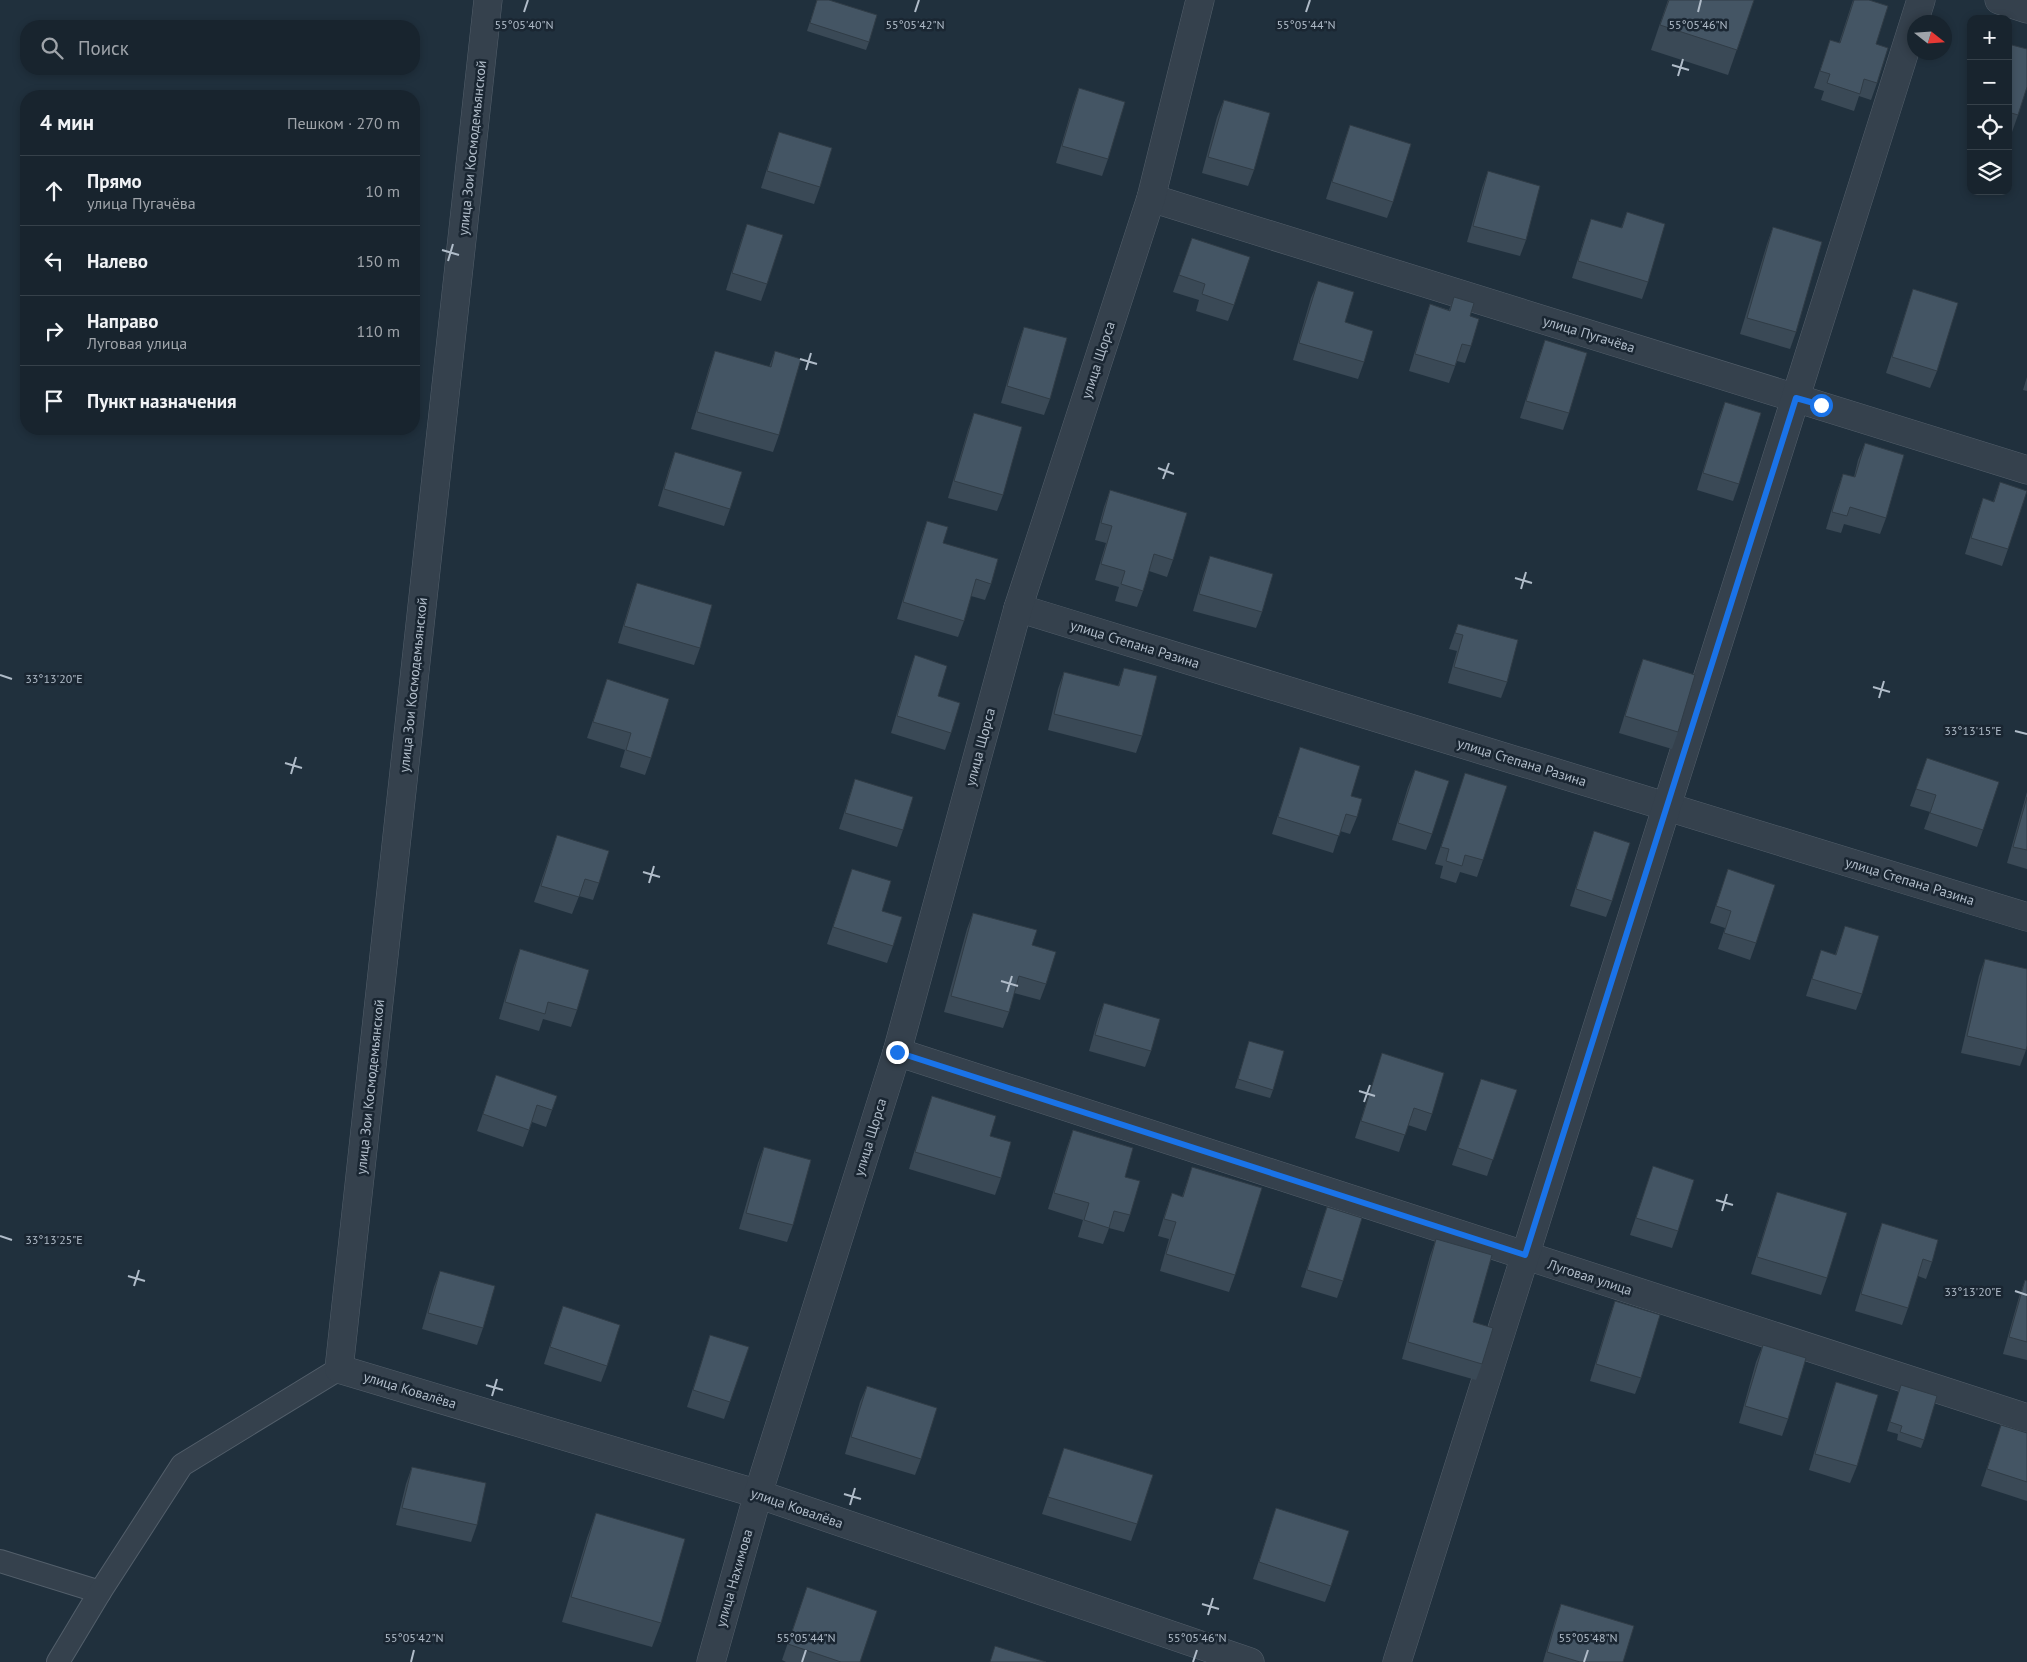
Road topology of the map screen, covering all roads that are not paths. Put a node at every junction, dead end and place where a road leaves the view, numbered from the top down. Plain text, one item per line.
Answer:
1 (488, 0) edge
2 (1200, 0) edge
3 (1921, 0) edge
4 (1999, 0) edge
5 (2027, 9) edge
6 (1151, 198) junction
7 (1796, 398) junction
8 (2027, 470) edge
9 (1018, 608) junction
10 (1667, 806) junction
11 (2027, 918) edge
12 (897, 1052) junction
13 (1525, 1255) junction
14 (339, 1369) junction
15 (2027, 1418) edge
16 (758, 1494) junction
17 (0, 1561) edge
18 (100, 1592) junction
19 (58, 1662) edge
20 (711, 1662) edge
21 (1250, 1662) edge
22 (1397, 1662) edge

1 - 14 street, улица Зои Космодемьянской
2 - 6 street, улица Щорса
3 - 7 street
4 - 5 street
6 - 7 street, улица Пугачёва
6 - 9 street, улица Щорса
7 - 8 street, улица Пугачёва
7 - 10 street
9 - 10 street, улица Степана Разина
9 - 12 street, улица Щорса
10 - 11 street, улица Степана Разина
10 - 13 street
12 - 13 street, Луговая улица
12 - 16 street, улица Щорса
13 - 15 street, Луговая улица
13 - 22 street
14 - 16 street, улица Ковалёва
14 - 18 lane
16 - 20 street, улица Нахимова
16 - 21 street, улица Ковалёва
17 - 18 lane
18 - 19 lane

